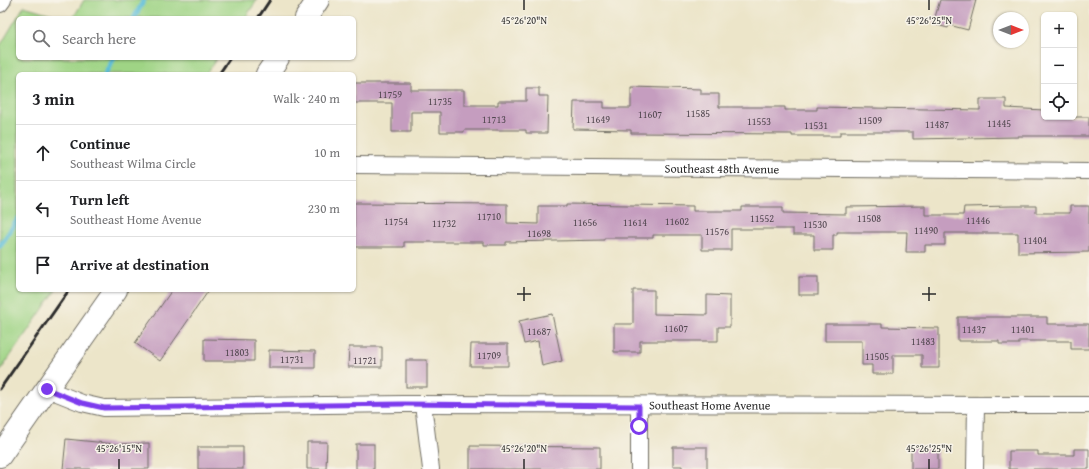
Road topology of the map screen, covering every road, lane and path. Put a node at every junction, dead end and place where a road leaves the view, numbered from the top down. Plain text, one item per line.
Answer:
1 (3, 0) edge
2 (318, 0) edge
3 (0, 4) edge
4 (307, 16) edge
5 (277, 60) edge
6 (268, 72) edge
7 (356, 165) edge
8 (1089, 171) edge
9 (115, 292) edge
10 (47, 389) junction
11 (423, 404) junction
12 (976, 405) junction
13 (639, 406) junction
14 (1089, 406) edge
15 (0, 456) edge
16 (431, 469) edge
17 (639, 469) edge
18 (975, 469) edge

1 - 3 street
2 - 4 street
5 - 6 street
7 - 8 street, Southeast 48th Avenue
9 - 10 street
10 - 11 street, Southeast Home Avenue
10 - 15 street
11 - 13 street, Southeast Home Avenue
11 - 16 street
12 - 13 street, Southeast Home Avenue
12 - 14 street, Southeast Home Avenue
12 - 18 street
13 - 17 street

